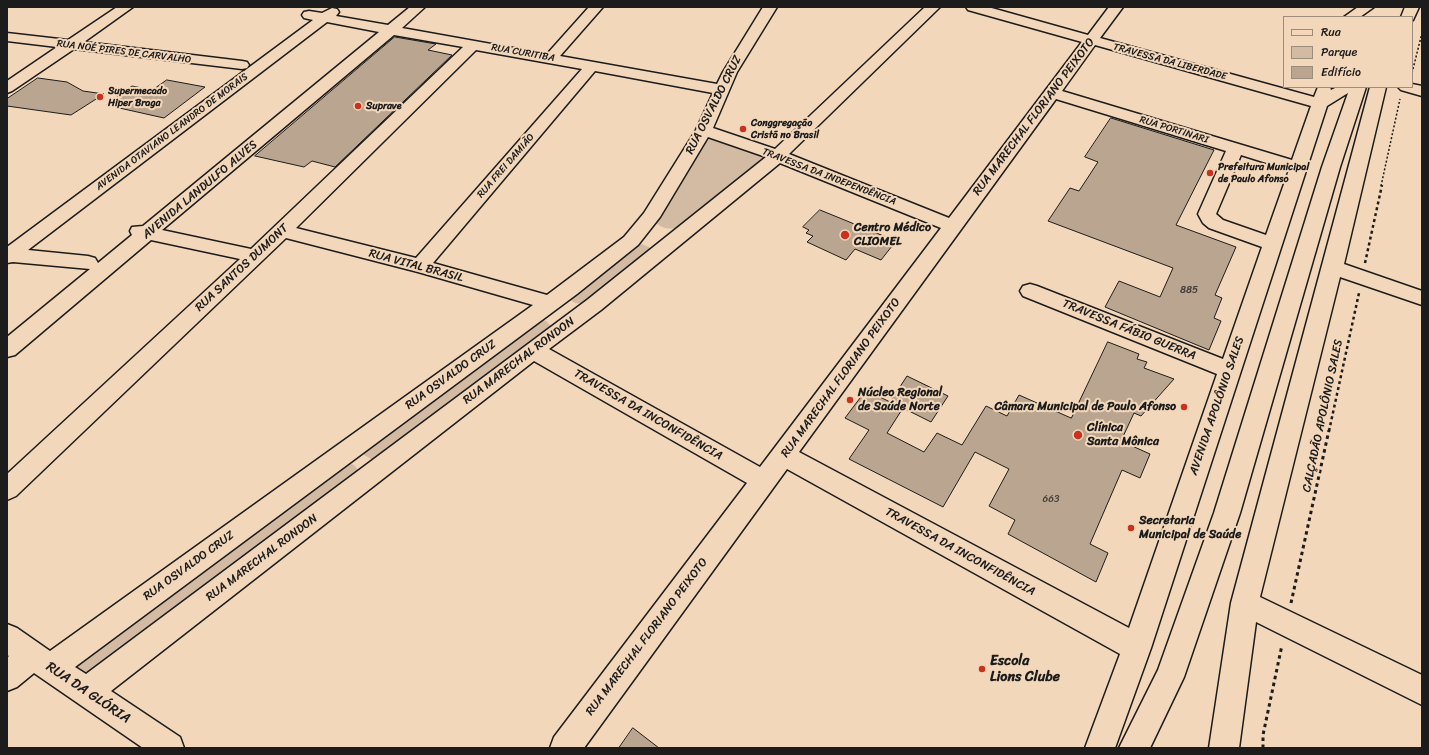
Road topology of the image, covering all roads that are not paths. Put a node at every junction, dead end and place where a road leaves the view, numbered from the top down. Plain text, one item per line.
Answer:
1 (126, 7) edge
2 (338, 7) edge
3 (418, 7) edge
4 (596, 7) edge
5 (770, 7) edge
6 (933, 7) edge
7 (973, 7) edge
8 (1116, 7) edge
9 (1367, 7) edge
10 (318, 11) edge
11 (1353, 16) edge
12 (386, 28) junction
13 (7, 38) edge
14 (1090, 40) junction
15 (473, 44) junction
16 (70, 46) junction
17 (551, 58) junction
18 (242, 65) junction
19 (592, 66) junction
20 (1283, 86) edge
21 (7, 88) edge
22 (1292, 88) edge
23 (1354, 88) edge
24 (1365, 88) edge
25 (1365, 88) edge
26 (722, 90) junction
27 (1403, 91) edge
28 (1422, 91) edge
29 (1051, 93) junction
30 (1322, 95) edge
31 (704, 130) junction
32 (143, 138) junction
33 (159, 142) junction
34 (1235, 149) junction
35 (778, 156) junction
36 (1298, 168) junction
37 (651, 217) junction
38 (953, 226) junction
39 (686, 229) junction
40 (129, 230) junction
41 (282, 231) junction
42 (148, 233) junction
43 (631, 240) junction
44 (1272, 244) junction
45 (8, 250) edge
46 (656, 253) junction
47 (255, 256) junction
48 (88, 263) junction
49 (420, 266) junction
50 (1333, 267) junction
51 (570, 290) junction
52 (1030, 291) dead end
53 (1422, 298) edge
54 (550, 303) junction
55 (594, 305) junction
56 (526, 321) junction
57 (7, 329) edge
58 (542, 343) junction
59 (7, 349) edge
60 (1229, 370) junction
61 (371, 432) junction
62 (398, 455) junction
63 (783, 456) junction
64 (320, 470) junction
65 (764, 481) junction
66 (7, 489) edge
67 (349, 492) junction
68 (1245, 603) junction
69 (7, 638) edge
70 (1137, 648) junction
71 (41, 662) junction
72 (7, 677) edge
73 (1422, 690) edge
74 (86, 692) junction
75 (169, 748) edge
76 (565, 748) edge
77 (1100, 748) edge
78 (1134, 748) edge
79 (1224, 748) edge

1 - 16 street
2 - 10 street, AVENIDA OTAVIANO LEANDRO DE MORAIS
3 - 12 street
4 - 17 street
5 - 26 street, RUA OSVALDO CRUZ
6 - 35 street, RUA MARECHAL RONDON
7 - 14 street, TRAVESSA DA LIBERDADE
8 - 14 street, RUA MARECHAL FLORIANO PEIXOTO
9 - 11 street
10 - 12 street, RUA CURITIBA
10 - 18 street, AVENIDA OTAVIANO LEANDRO DE MORAIS
10 - 33 street, AVENIDA OTAVIANO LEANDRO DE MORAIS
12 - 15 street, RUA CURITIBA
12 - 40 street, AVENIDA LANDULFO ALVES
12 - 42 street, AVENIDA LANDULFO ALVES
13 - 16 street, RUA NOÉ PIRES DE CARVALHO
14 - 20 street, TRAVESSA DA LIBERDADE
14 - 29 street, RUA MARECHAL FLORIANO PEIXOTO
15 - 17 street, RUA CURITIBA
15 - 41 street, RUA SANTOS DUMONT
16 - 18 street, RUA NOÉ PIRES DE CARVALHO
16 - 21 street
17 - 19 street, RUA CURITIBA
18 - 32 street, AVENIDA OTAVIANO LEANDRO DE MORAIS
19 - 26 street, RUA CURITIBA
19 - 49 street, RUA FREI DAMIÃO
22 - 30 street, TRAVESSA DA LIBERDADE
23 - 30 street
24 - 50 street
25 - 78 street
26 - 31 street, RUA OSVALDO CRUZ
27 - 28 street
29 - 34 street, RUA PORTINARI
29 - 38 street, RUA MARECHAL FLORIANO PEIXOTO
30 - 36 street, AVENIDA APOLÔNIO SALES
31 - 35 street, TRAVESSA DA INDEPENDÊNCIA
31 - 37 street, RUA OSVALDO CRUZ
32 - 33 street
32 - 45 street, AVENIDA OTAVIANO LEANDRO DE MORAIS
33 - 45 street, AVENIDA OTAVIANO LEANDRO DE MORAIS
34 - 36 street, RUA PORTINARI
34 - 44 street
35 - 38 street, TRAVESSA DA INDEPENDÊNCIA
35 - 39 street, RUA MARECHAL RONDON
36 - 44 street, AVENIDA APOLÔNIO SALES
37 - 39 street
37 - 43 street, RUA OSVALDO CRUZ
38 - 63 street, RUA MARECHAL FLORIANO PEIXOTO
39 - 46 street, RUA MARECHAL RONDON
40 - 42 street
40 - 48 street, AVENIDA LANDULFO ALVES
41 - 47 street, RUA SANTOS DUMONT
41 - 49 street, RUA VITAL BRASIL
42 - 47 street
42 - 59 street, AVENIDA LANDULFO ALVES
43 - 46 street
43 - 51 street, RUA OSVALDO CRUZ
44 - 60 street, AVENIDA APOLÔNIO SALES
45 - 48 street
46 - 55 street, RUA MARECHAL RONDON
47 - 66 street, RUA SANTOS DUMONT
48 - 57 street, AVENIDA LANDULFO ALVES
49 - 54 street, RUA VITAL BRASIL
50 - 53 street
50 - 68 street
51 - 54 street, RUA OSVALDO CRUZ
51 - 55 street
52 - 60 street, TRAVESSA FÁBIO GUERRA
54 - 56 street, RUA OSVALDO CRUZ
55 - 58 street, RUA MARECHAL RONDON
56 - 58 street
56 - 61 street, RUA OSVALDO CRUZ
58 - 62 street, RUA MARECHAL RONDON
58 - 65 street, TRAVESSA DA INCONFIDÊNCIA
60 - 70 street, AVENIDA APOLÔNIO SALES
61 - 62 street
61 - 64 street, RUA OSVALDO CRUZ
62 - 67 street, RUA MARECHAL RONDON
63 - 65 street, RUA MARECHAL FLORIANO PEIXOTO
63 - 70 street, TRAVESSA DA INCONFIDÊNCIA
64 - 67 street
64 - 71 street, RUA OSVALDO CRUZ
65 - 76 street, RUA MARECHAL FLORIANO PEIXOTO
67 - 74 street, RUA MARECHAL RONDON
68 - 73 street
68 - 79 street
69 - 71 street, RUA DA GLÓRIA
70 - 77 street, AVENIDA APOLÔNIO SALES
71 - 72 street, RUA OSVALDO CRUZ
71 - 74 street, RUA DA GLÓRIA
74 - 75 street, RUA DA GLÓRIA

